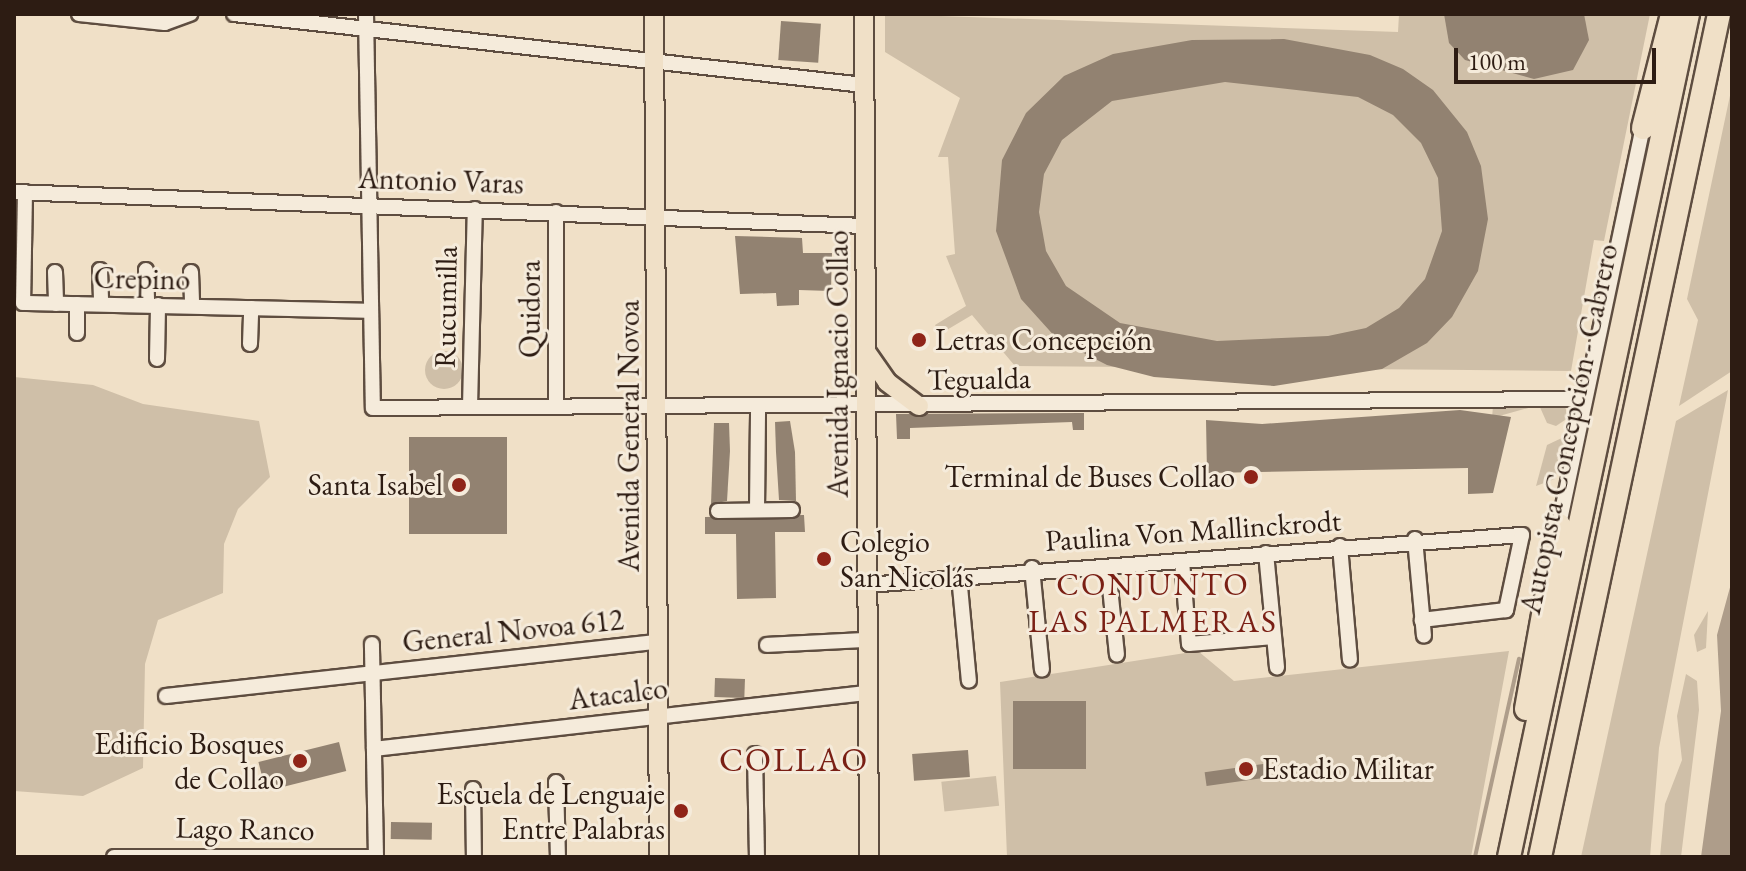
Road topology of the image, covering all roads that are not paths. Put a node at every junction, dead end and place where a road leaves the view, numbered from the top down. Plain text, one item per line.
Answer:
1 (79, 14) edge
2 (190, 14) edge
3 (234, 14) edge
4 (654, 14) edge
5 (864, 14) edge
6 (1672, 14) edge
7 (1688, 14) edge
8 (1719, 14) edge
9 (366, 21) edge
10 (654, 61) junction
11 (864, 85) junction
12 (1643, 128) joint
13 (20, 192) edge
14 (368, 204) junction
15 (475, 209) junction
16 (556, 212) junction
17 (657, 217) junction
18 (865, 226) junction
19 (19, 231) edge
20 (100, 270) dead end
21 (146, 270) dead end
22 (55, 272) dead end
23 (191, 272) dead end
24 (56, 304) junction
25 (77, 304) junction
26 (101, 304) junction
27 (152, 305) junction
28 (192, 305) junction
29 (251, 308) junction
30 (370, 311) junction
31 (77, 333) dead end
32 (250, 344) dead end
33 (866, 351) junction
34 (157, 359) dead end
35 (1585, 399) junction
36 (556, 406) junction
37 (758, 406) junction
38 (866, 406) junction
39 (919, 406) junction
40 (470, 407) junction
41 (656, 407) junction
42 (757, 510) junction
43 (792, 510) dead end
44 (718, 511) dead end
45 (1559, 525) joint
46 (1415, 539) junction
47 (1340, 546) junction
48 (1266, 553) junction
49 (1182, 561) junction
50 (1032, 568) junction
51 (1108, 568) junction
52 (959, 576) junction
53 (867, 585) junction
54 (1422, 620) junction
55 (1424, 636) dead end
56 (1274, 637) junction
57 (867, 640) junction
58 (658, 642) junction
59 (372, 644) dead end
60 (767, 645) dead end
61 (1117, 655) dead end
62 (1350, 660) dead end
63 (1277, 667) dead end
64 (1042, 670) dead end
65 (372, 671) junction
66 (969, 681) dead end
67 (868, 693) junction
68 (166, 696) dead end
69 (659, 715) junction
70 (374, 749) junction
71 (755, 754) dead end
72 (556, 782) dead end
73 (473, 789) dead end
74 (135, 856) edge
75 (298, 856) edge
76 (114, 857) edge
77 (376, 857) edge
78 (474, 857) edge
79 (558, 857) edge
80 (659, 857) edge
81 (757, 857) edge
82 (869, 857) edge
83 (1509, 857) edge
84 (1540, 857) edge

1 - 2 street
3 - 9 street
4 - 10 main road, Avenida General Novoa
5 - 11 main road, Avenida Ignacio Collao
6 - 12 highway
7 - 83 highway, Autopista Concepción - Cabrero
8 - 84 highway, Autopista Concepción - Cabrero
9 - 10 street
9 - 14 street
10 - 11 street
10 - 17 main road, Avenida General Novoa
11 - 18 main road, Avenida Ignacio Collao
12 - 35 street
13 - 14 street, Antonio Varas
13 - 19 street, Crepino
14 - 15 street, Antonio Varas
14 - 30 street
15 - 16 street, Antonio Varas
15 - 40 street, Rucumilla
16 - 17 street, Antonio Varas
16 - 36 street, Quidora
17 - 18 street, Antonio Varas
17 - 41 main road, Avenida General Novoa
18 - 33 main road, Avenida Ignacio Collao
19 - 24 street, Crepino
20 - 26 street
21 - 27 street
22 - 24 street
23 - 28 street
24 - 25 street, Crepino
25 - 26 street, Crepino
25 - 31 street
26 - 27 street, Crepino
27 - 28 street, Crepino
27 - 34 street
28 - 29 street, Crepino
29 - 30 street, Crepino
29 - 32 street
30 - 40 street, Tegualda
33 - 38 main road, Avenida Ignacio Collao
33 - 39 main road
35 - 39 street, Tegualda
35 - 45 street
36 - 40 street, Tegualda
36 - 41 street, Tegualda
37 - 38 street, Tegualda
37 - 41 street, Tegualda
37 - 42 street
38 - 39 street, Tegualda
38 - 53 main road, Avenida Ignacio Collao
41 - 58 main road, Avenida General Novoa
42 - 43 street
42 - 44 street
45 - 83 highway
46 - 47 street, Paulina Von Mallinckrodt
46 - 54 street
46 - 54 street, Paulina Von Mallinckrodt
47 - 48 street, Paulina Von Mallinckrodt
47 - 62 street
48 - 49 street, Paulina Von Mallinckrodt
48 - 56 street
49 - 51 street, Paulina Von Mallinckrodt
49 - 56 street
50 - 51 street, Paulina Von Mallinckrodt
50 - 52 street, Paulina Von Mallinckrodt
50 - 64 street
51 - 61 street
52 - 53 street, Paulina Von Mallinckrodt
52 - 66 street
53 - 57 main road, Avenida Ignacio Collao
54 - 55 street
56 - 63 street
57 - 60 street
57 - 67 main road, Avenida Ignacio Collao
58 - 65 street, General Novoa 612
58 - 69 main road, Avenida General Novoa
59 - 65 street
65 - 68 street, General Novoa 612
65 - 70 street
67 - 69 street, Atacalco
67 - 82 main road, Avenida Ignacio Collao
69 - 70 street, Atacalco
69 - 80 main road, Avenida General Novoa
70 - 77 street
71 - 81 street
72 - 79 street
73 - 78 street
74 - 75 street, Lago Ranco
74 - 76 street, Lago Ranco
75 - 77 street, Lago Ranco

